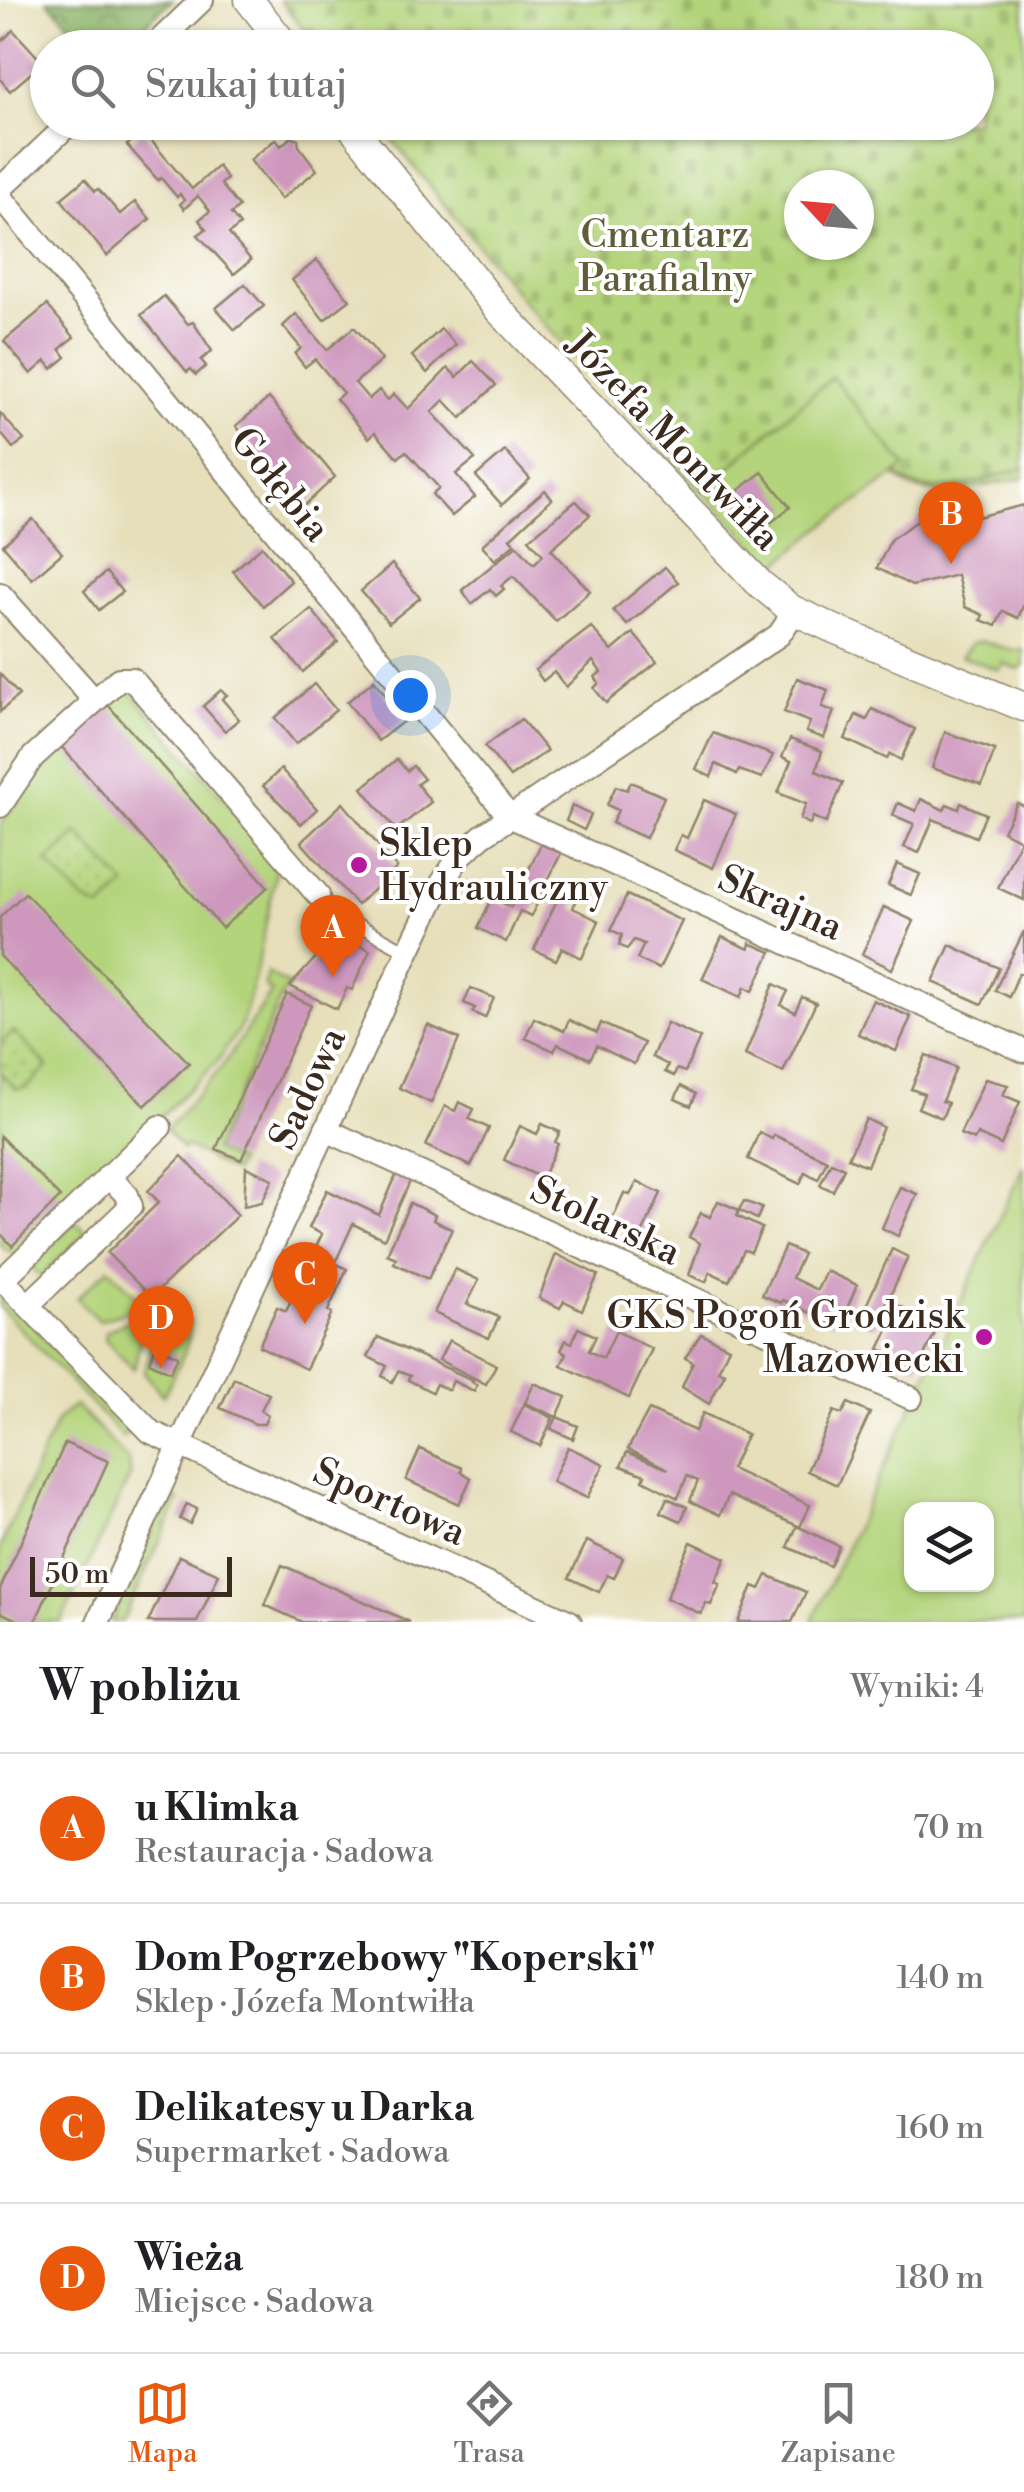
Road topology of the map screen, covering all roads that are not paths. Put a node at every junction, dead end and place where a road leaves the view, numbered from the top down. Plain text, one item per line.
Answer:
1 (202, 0) edge
2 (249, 0) edge
3 (171, 30) edge
4 (273, 30) edge
5 (53, 140) edge
6 (362, 140) edge
7 (0, 193) edge
8 (0, 594) edge
9 (791, 609) junction
10 (95, 700) junction
11 (1024, 707) edge
12 (0, 806) edge
13 (508, 816) junction
14 (318, 895) joint
15 (408, 952) junction
16 (1024, 1050) edge
17 (160, 1128) dead end
18 (326, 1130) junction
19 (108, 1176) junction
20 (1, 1280) edge
21 (28, 1305) junction
22 (911, 1398) dead end
23 (180, 1446) junction
24 (98, 1622) edge
25 (570, 1622) edge

1 - 3 street
2 - 4 street
5 - 7 street
6 - 9 street, Józefa Montwiłła
7 - 13 street, Gołębia
8 - 10 street
9 - 11 street, Józefa Montwiłła
9 - 13 street, Sadowa
10 - 12 street
10 - 14 street
13 - 15 street, Sadowa
13 - 16 street, Skrajna
14 - 15 lane
15 - 18 street, Sadowa
17 - 19 street
18 - 22 street, Stolarska
18 - 23 street, Sadowa
19 - 20 street
19 - 21 street
20 - 21 street, Sportowa
21 - 23 street, Sportowa
23 - 24 street, Sadowa
23 - 25 street, Sportowa

